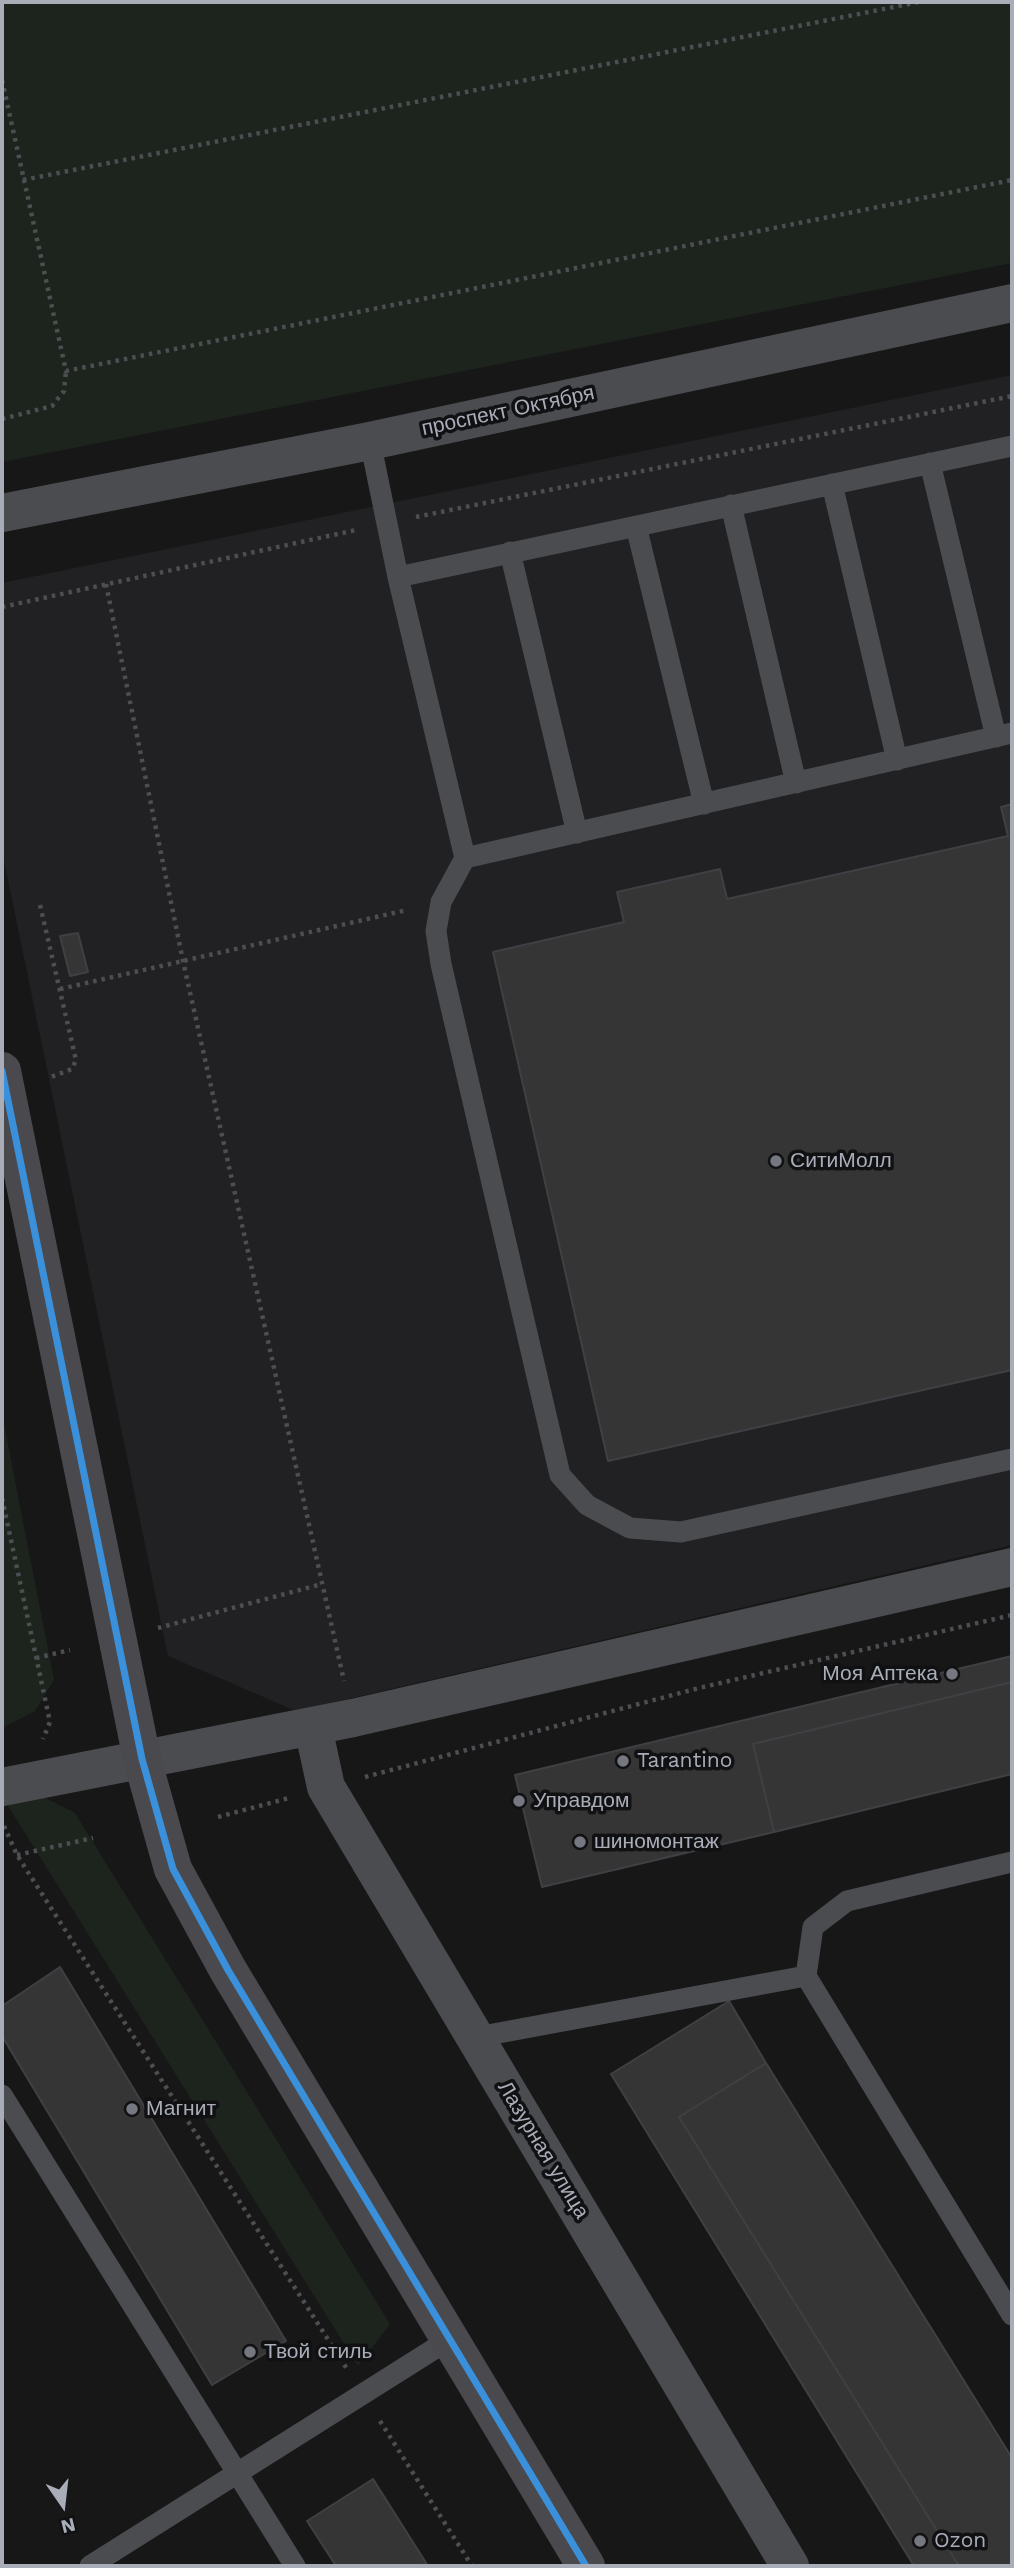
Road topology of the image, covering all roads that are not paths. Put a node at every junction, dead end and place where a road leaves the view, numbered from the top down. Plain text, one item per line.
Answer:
1 (1012, 303) edge
2 (370, 440) junction
3 (1012, 446) edge
4 (930, 463) junction
5 (832, 484) junction
6 (731, 505) junction
7 (2, 513) edge
8 (636, 526) junction
9 (510, 552) junction
10 (398, 577) junction
11 (1004, 735) edge
12 (897, 760) junction
13 (796, 783) junction
14 (704, 804) junction
15 (577, 833) junction
16 (465, 858) junction
17 (2, 1071) edge
18 (1012, 1459) edge
19 (1012, 1567) edge
20 (313, 1727) junction
21 (142, 1759) junction
22 (2, 1787) edge
23 (1012, 1862) edge
24 (806, 1976) junction
25 (477, 2038) junction
26 (2, 2095) edge
27 (1012, 2315) edge
28 (450, 2339) junction
29 (236, 2474) junction
30 (90, 2566) edge
31 (295, 2566) edge
32 (586, 2566) edge
33 (790, 2566) edge

1 - 2 street, проспект Октября
2 - 7 street, проспект Октября
2 - 10 lane
3 - 4 lane
4 - 5 lane
4 - 11 lane
5 - 6 lane
5 - 12 lane
6 - 8 lane
6 - 13 lane
8 - 9 lane
8 - 14 lane
9 - 10 lane
9 - 15 lane
10 - 16 lane
11 - 12 lane
12 - 13 lane
13 - 14 lane
14 - 15 lane
15 - 16 lane
16 - 18 lane
17 - 21 main road
19 - 20 street
20 - 21 street
20 - 25 street, Лазурная улица
21 - 22 street
21 - 28 main road
23 - 24 lane
24 - 25 lane
24 - 27 lane
25 - 33 street, Лазурная улица
26 - 29 lane
28 - 29 lane
28 - 32 main road
29 - 30 lane
29 - 31 lane

